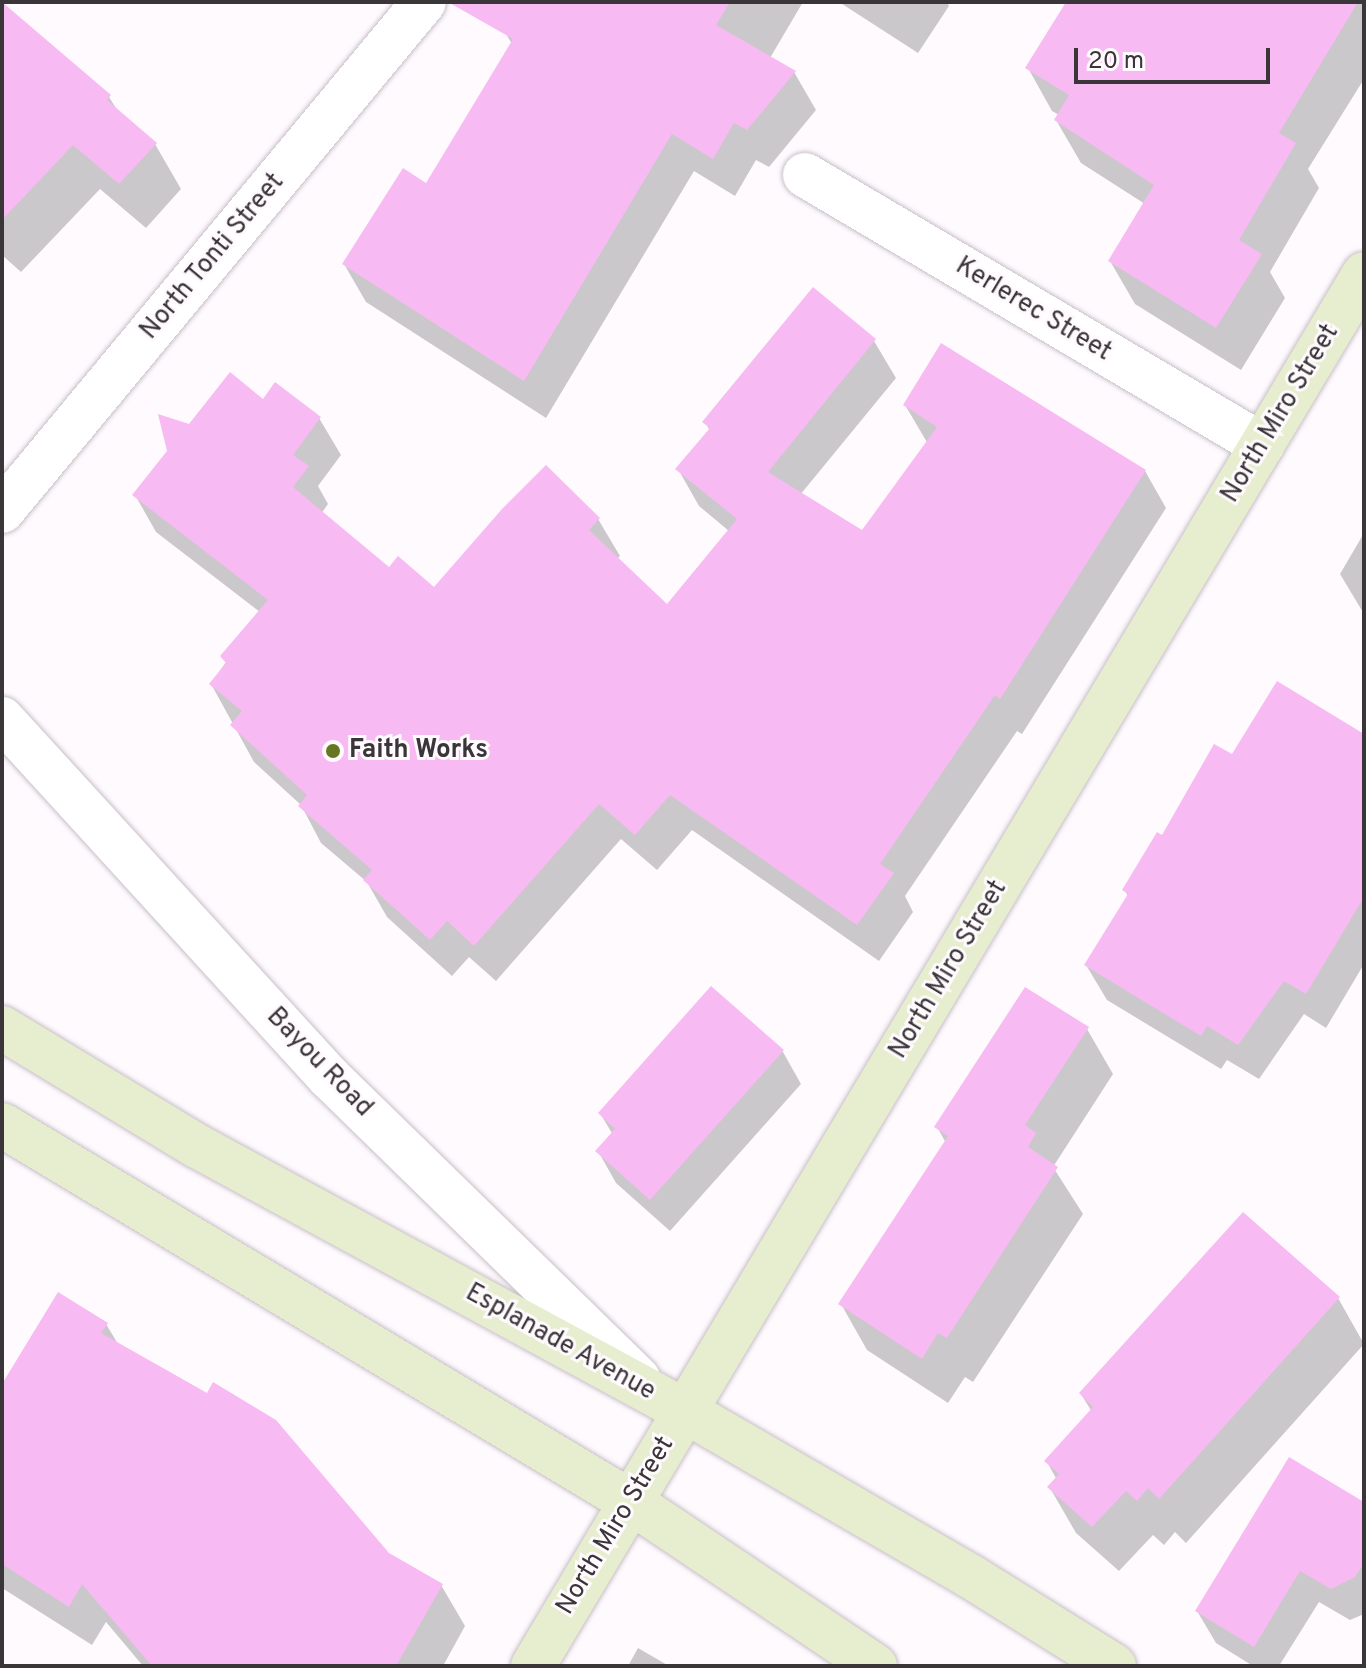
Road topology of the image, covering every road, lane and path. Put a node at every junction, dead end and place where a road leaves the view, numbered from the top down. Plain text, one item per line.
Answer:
1 (424, 2) edge
2 (805, 175) dead end
3 (1364, 274) edge
4 (1262, 445) junction
5 (2, 511) edge
6 (2, 719) edge
7 (2, 1028) edge
8 (2, 1125) edge
9 (668, 1402) junction
10 (631, 1502) junction
11 (533, 1666) edge
12 (875, 1666) edge
13 (1114, 1666) edge

1 - 5 street, North Tonti Street
2 - 4 street, Kerlerec Street
3 - 4 street, North Miro Street
4 - 9 street, North Miro Street
6 - 9 street, Bayou Road
7 - 9 street, Esplanade Avenue
8 - 10 street
9 - 10 street, North Miro Street
9 - 13 street, Esplanade Avenue
10 - 11 street, North Miro Street
10 - 12 street

